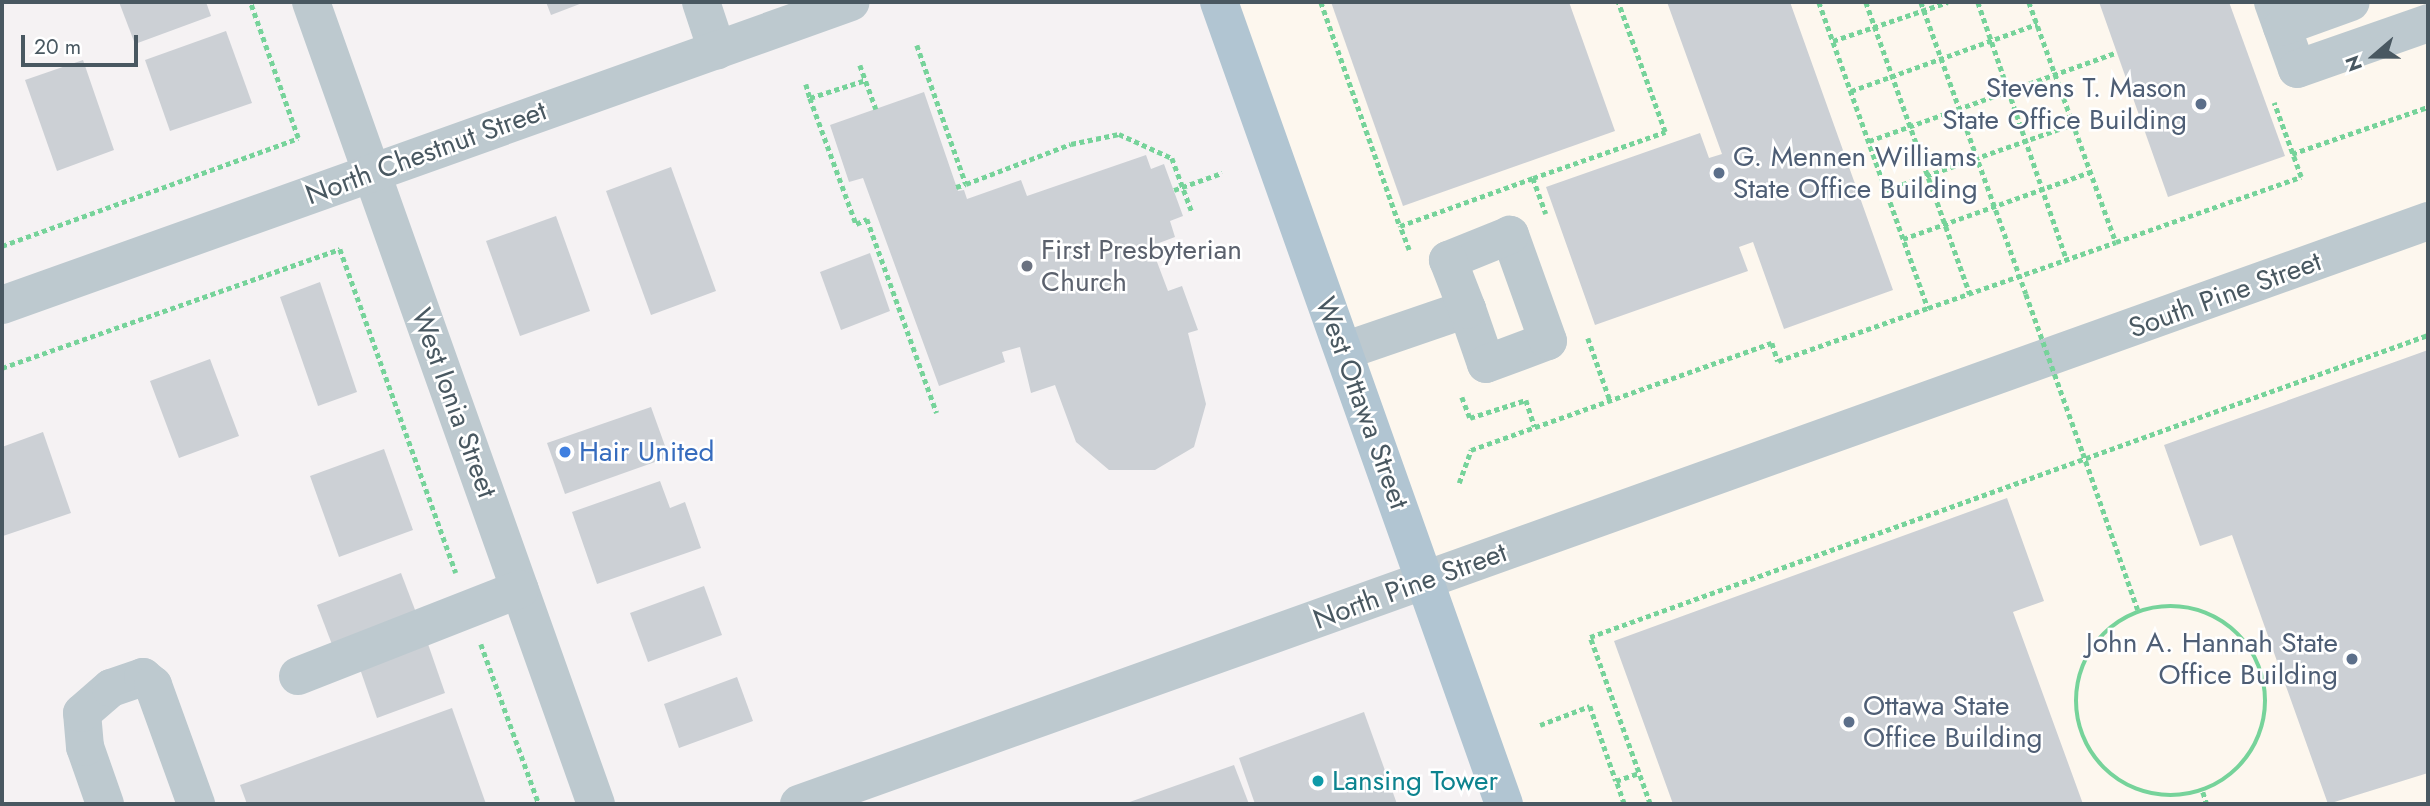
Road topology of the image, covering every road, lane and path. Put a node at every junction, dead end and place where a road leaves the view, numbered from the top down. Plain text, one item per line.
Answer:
1 (250, 2) edge
2 (311, 2) edge
3 (701, 2) edge
4 (851, 2) edge
5 (1219, 2) edge
6 (1321, 2) edge
7 (1618, 2) edge
8 (1819, 2) edge
9 (1866, 2) edge
10 (1921, 2) edge
11 (1948, 2) edge
12 (1978, 2) edge
13 (2029, 2) edge
14 (2351, 2) edge
15 (1924, 10) junction
16 (2278, 14) edge
17 (2428, 23) edge
18 (2037, 24) junction
19 (1875, 27) junction
20 (1833, 41) junction
21 (1992, 41) junction
22 (917, 45) dead end
23 (718, 50) junction
24 (2117, 52) dead end
25 (1942, 60) junction
26 (860, 65) dead end
27 (2054, 74) junction
28 (1893, 76) junction
29 (866, 80) junction
30 (806, 84) dead end
31 (1851, 91) junction
32 (2008, 91) junction
33 (2272, 96) dead end
34 (810, 98) junction
35 (2428, 107) edge
36 (1959, 108) junction
37 (876, 109) dead end
38 (2073, 124) junction
39 (1910, 126) junction
40 (1869, 141) junction
41 (2026, 141) junction
42 (2292, 154) junction
43 (1977, 158) junction
44 (372, 172) junction
45 (2090, 172) junction
46 (1222, 173) dead end
47 (1928, 175) junction
48 (1533, 178) dead end
49 (966, 184) junction
50 (956, 187) dead end
51 (1183, 187) junction
52 (2043, 189) junction
53 (1174, 190) dead end
54 (1886, 190) junction
55 (1994, 207) junction
56 (1192, 212) dead end
57 (2428, 221) edge
58 (1945, 224) junction
59 (1400, 226) dead end
60 (1903, 239) junction
61 (2116, 242) junction
62 (2, 246) edge
63 (2067, 260) junction
64 (2019, 277) junction
65 (1970, 294) junction
66 (2, 305) edge
67 (1928, 308) junction
68 (1466, 310) dead end
69 (2428, 335) edge
70 (1343, 351) junction
71 (2, 368) edge
72 (2022, 368) joint
73 (937, 413) dead end
74 (2084, 455) junction
75 (1459, 483) dead end
76 (1425, 581) junction
77 (520, 590) junction
78 (2138, 610) junction
79 (469, 611) junction
80 (298, 676) dead end
81 (1540, 725) dead end
82 (1639, 773) junction
83 (1616, 781) junction
84 (2203, 792) junction
85 (866, 793) edge
86 (105, 804) edge
87 (197, 804) edge
88 (539, 804) edge
89 (596, 804) edge
90 (799, 804) edge
91 (1504, 804) edge
92 (1624, 804) edge
93 (1650, 804) edge
94 (2207, 804) edge

1 - 62 path
2 - 44 street, West Ionia Street
3 - 23 street
4 - 23 street, North Chestnut Street
5 - 70 main road, West Ottawa Street
6 - 59 path
7 - 48 path
8 - 20 path
9 - 19 path
10 - 15 path
11 - 15 path
12 - 21 path
13 - 18 path
14 - 16 street
15 - 19 path
15 - 25 path
16 - 17 street
18 - 21 path
18 - 27 path
19 - 20 path
19 - 28 path
20 - 31 path
21 - 25 path
21 - 32 path
22 - 49 path
23 - 44 street, North Chestnut Street
24 - 27 path
25 - 28 path
25 - 36 path
26 - 29 path
27 - 32 path
27 - 38 path
28 - 31 path
28 - 39 path
29 - 34 path
29 - 37 path
30 - 34 path
31 - 40 path
32 - 36 path
32 - 41 path
33 - 42 path
34 - 73 path
35 - 42 path
36 - 39 path
36 - 43 path
38 - 41 path
38 - 45 path
39 - 40 path
39 - 47 path
40 - 54 path
41 - 43 path
41 - 52 path
42 - 61 path
43 - 47 path
43 - 55 path
44 - 66 street, North Chestnut Street
44 - 77 street, West Ionia Street
45 - 52 path
45 - 61 path
46 - 51 path
47 - 54 path
47 - 58 path
49 - 50 path
49 - 51 path
51 - 53 path
51 - 56 path
52 - 55 path
52 - 63 path
54 - 60 path
55 - 58 path
55 - 64 path
57 - 72 street, South Pine Street
58 - 60 path
58 - 65 path
60 - 67 path
61 - 63 path
63 - 64 path
64 - 65 path
64 - 74 path, bridge
65 - 67 path
67 - 75 path
68 - 70 street
69 - 74 path
70 - 76 main road, West Ottawa Street
71 - 79 path
72 - 76 street, North Pine Street
74 - 78 path
74 - 82 path
76 - 85 street, North Pine Street
76 - 91 main road, West Ottawa Street
77 - 79 street
77 - 89 street, West Ionia Street
78 - 84 path
78 - 84 path
79 - 80 street
79 - 88 path
81 - 83 path
82 - 83 path
82 - 93 path
83 - 92 path
84 - 94 path
85 - 90 street, North Pine Street
86 - 87 street

